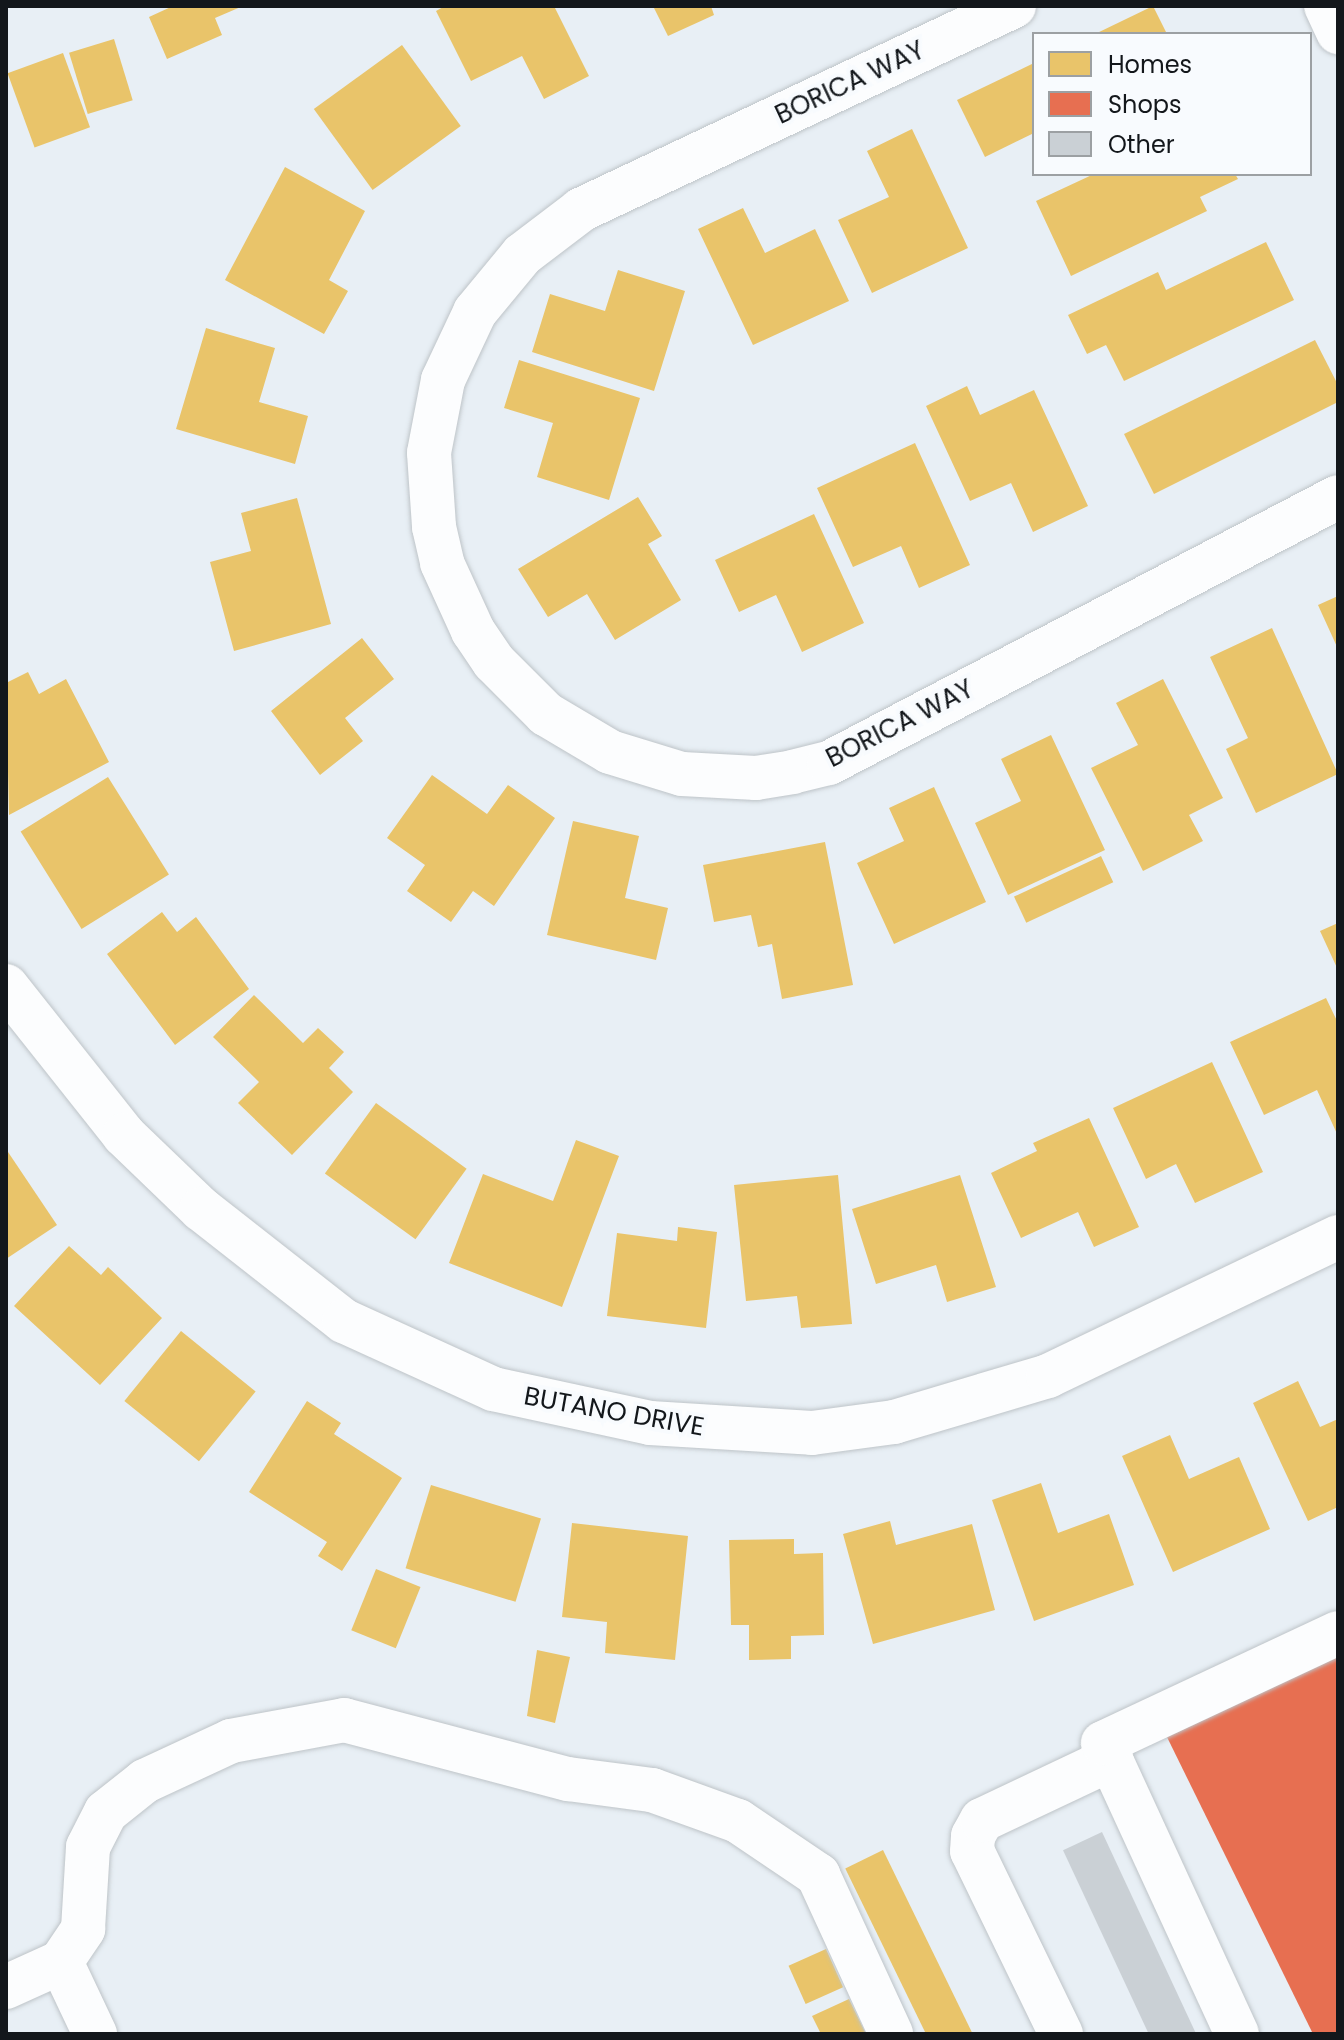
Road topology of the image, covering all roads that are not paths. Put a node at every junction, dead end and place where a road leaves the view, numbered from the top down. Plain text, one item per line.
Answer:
1 (1014, 6) edge
2 (1326, 6) edge
3 (1338, 32) edge
4 (1338, 497) edge
5 (6, 986) edge
6 (1338, 1237) edge
7 (1338, 1633) edge
8 (1111, 1759) junction
9 (61, 1962) junction
10 (6, 1987) edge
11 (95, 2034) edge
12 (891, 2034) edge
13 (1061, 2034) edge
14 (1237, 2034) edge

1 - 4 street, BORICA WAY
2 - 3 street
5 - 6 street, BUTANO DRIVE
7 - 8 street
8 - 13 street
8 - 14 street
9 - 10 street
9 - 11 street
9 - 12 street

